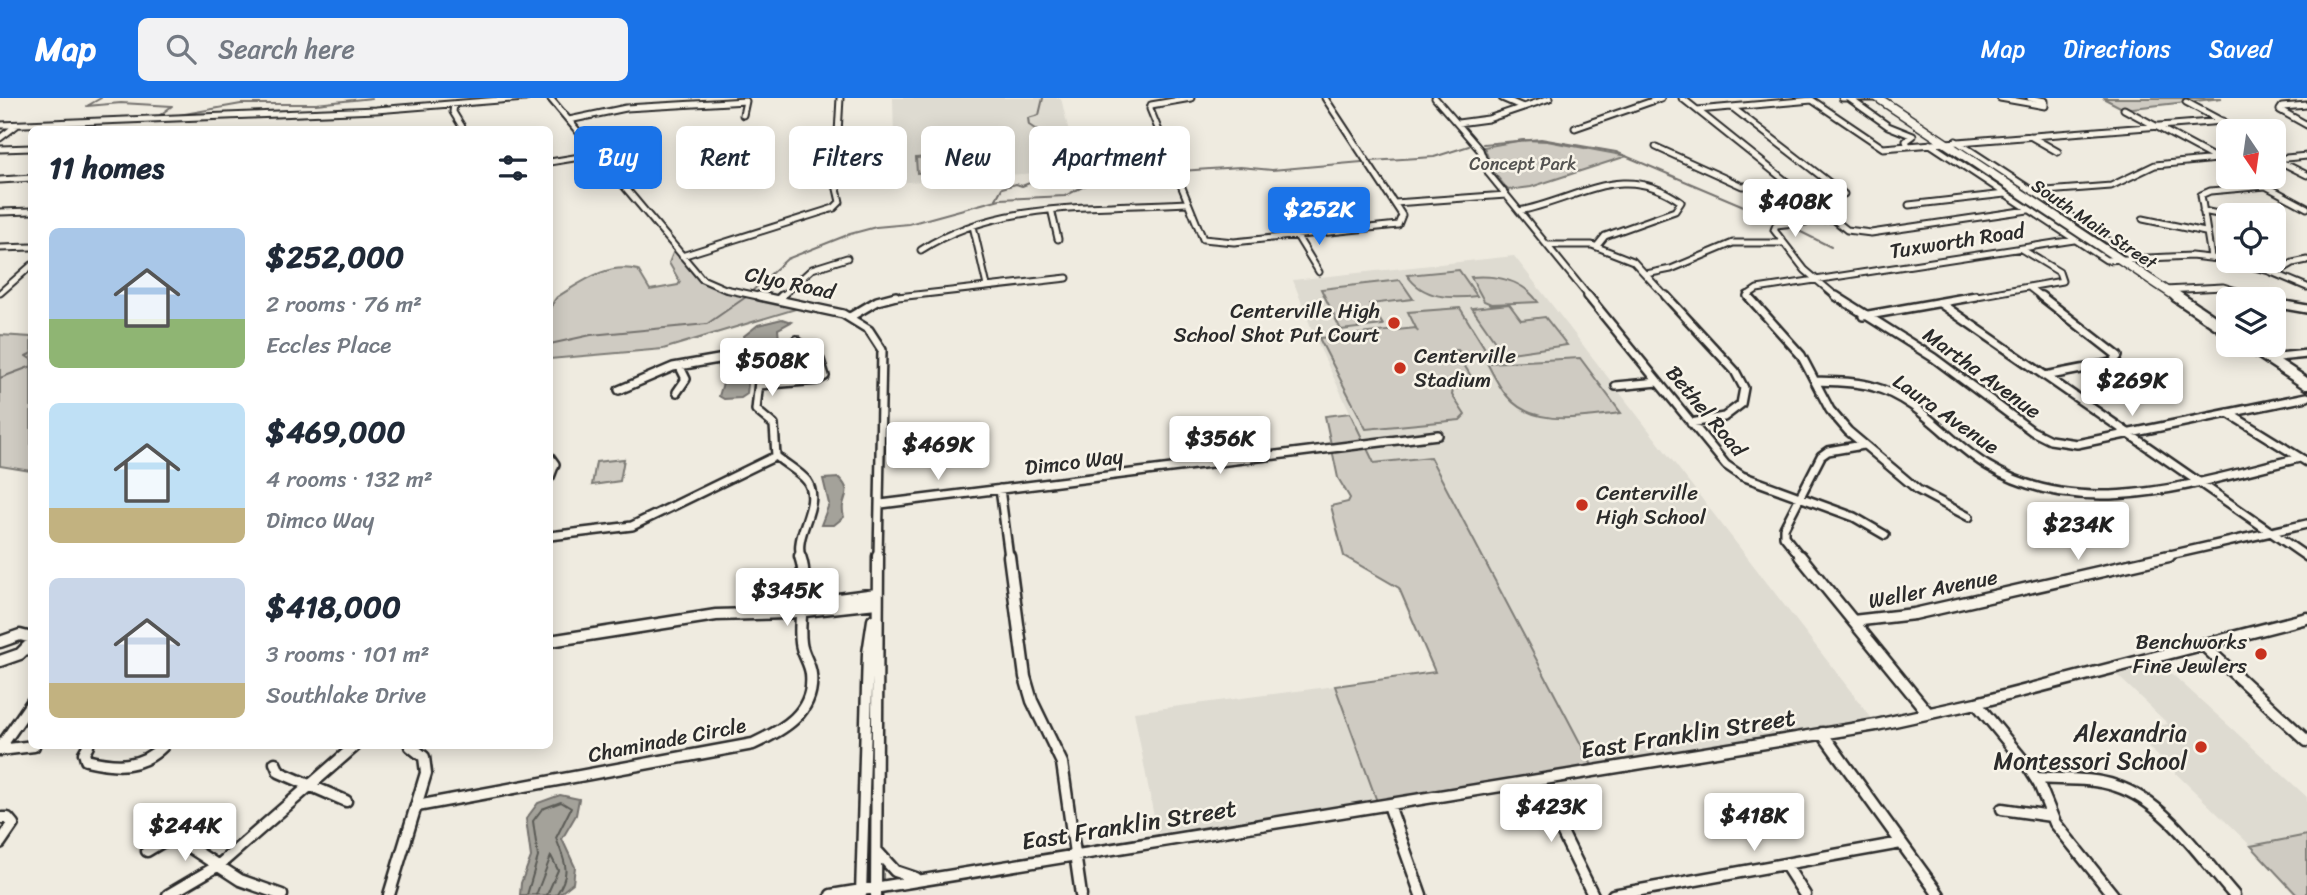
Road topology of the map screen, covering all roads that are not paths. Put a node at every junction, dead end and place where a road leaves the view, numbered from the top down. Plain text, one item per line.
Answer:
1 (525, 98) edge
2 (550, 98) edge
3 (840, 98) edge
4 (1191, 98) edge
5 (1325, 98) edge
6 (1435, 98) edge
7 (1502, 98) edge
8 (1550, 98) edge
9 (1636, 98) edge
10 (1661, 98) edge
11 (1682, 98) edge
12 (1842, 98) edge
13 (1878, 98) edge
14 (2000, 98) edge
15 (2030, 98) edge
16 (1850, 99) edge
17 (2186, 102) dead end
18 (1647, 103) junction
19 (454, 104) junction
20 (2307, 105) edge
21 (1523, 107) junction
22 (1733, 108) junction
23 (2124, 109) dead end
24 (1698, 110) junction
25 (743, 115) dead end
26 (2219, 119) edge
27 (569, 120) junction
28 (2216, 122) edge
29 (1458, 123) junction
30 (18, 124) junction
31 (0, 125) edge
32 (2307, 125) edge
33 (462, 126) edge
34 (574, 126) edge
35 (838, 126) edge
36 (2155, 126) junction
37 (1575, 128) dead end
38 (2030, 136) junction
39 (0, 138) edge
40 (1956, 141) junction
41 (1943, 142) junction
42 (1930, 144) junction
43 (1908, 146) junction
44 (1656, 147) dead end
45 (28, 148) edge
46 (0, 149) edge
47 (2058, 152) dead end
48 (2307, 156) edge
49 (2286, 157) edge
50 (574, 158) edge
51 (2216, 158) edge
52 (2216, 159) edge
53 (553, 161) edge
54 (2286, 164) edge
55 (2307, 175) edge
56 (28, 178) edge
57 (0, 180) edge
58 (1789, 186) junction
59 (627, 189) edge
60 (837, 189) edge
61 (2236, 189) edge
62 (2272, 189) edge
63 (2034, 192) junction
64 (2020, 193) junction
65 (1844, 194) dead end
66 (2004, 194) junction
67 (1506, 195) junction
68 (1186, 203) junction
69 (1395, 203) junction
70 (1909, 205) dead end
71 (2307, 208) edge
72 (2028, 210) junction
73 (28, 211) edge
74 (1519, 211) junction
75 (2203, 211) junction
76 (0, 212) edge
77 (1052, 213) junction
78 (2216, 214) edge
79 (1830, 219) junction
80 (2143, 219) dead end
81 (972, 226) junction
82 (2205, 232) junction
83 (1297, 236) junction
84 (1058, 239) dead end
85 (2074, 240) junction
86 (1782, 243) junction
87 (1548, 246) junction
88 (1597, 246) junction
89 (28, 247) edge
90 (0, 248) edge
91 (2021, 248) junction
92 (920, 250) dead end
93 (682, 256) junction
94 (2211, 257) junction
95 (847, 258) dead end
96 (2216, 258) edge
97 (2138, 260) junction
98 (2307, 260) edge
99 (2122, 261) junction
100 (2286, 267) edge
101 (28, 268) edge
102 (1319, 272) dead end
103 (2276, 273) edge
104 (1646, 274) junction
105 (1067, 278) dead end
106 (1815, 280) junction
107 (987, 286) junction
108 (2220, 287) edge
109 (2307, 287) edge
110 (2030, 288) junction
111 (2165, 290) junction
112 (0, 293) edge
113 (774, 299) junction
114 (1940, 303) junction
115 (2286, 305) edge
116 (2307, 309) edge
117 (1863, 316) junction
118 (850, 317) junction
119 (2216, 323) edge
120 (796, 340) dead end
121 (2307, 354) edge
122 (2269, 358) joint
123 (680, 367) junction
124 (2045, 376) junction
125 (1816, 381) junction
126 (1658, 382) junction
127 (2307, 384) edge
128 (760, 385) junction
129 (1616, 386) dead end
130 (619, 390) dead end
131 (677, 392) dead end
132 (2307, 397) edge
133 (2228, 413) junction
134 (1691, 423) junction
135 (2129, 433) junction
136 (1438, 435) dead end
137 (1863, 445) junction
138 (776, 456) junction
139 (2304, 460) edge
140 (2197, 481) junction
141 (1000, 489) junction
142 (1800, 497) junction
143 (881, 504) junction
144 (1969, 517) dead end
145 (2307, 524) edge
146 (2272, 532) junction
147 (1885, 535) dead end
148 (553, 536) edge
149 (2307, 556) edge
150 (876, 598) junction
151 (804, 608) junction
152 (2307, 618) edge
153 (1853, 621) junction
154 (28, 641) edge
155 (553, 641) edge
156 (0, 642) edge
157 (2202, 644) junction
158 (28, 645) edge
159 (0, 661) edge
160 (1976, 703) junction
161 (28, 708) edge
162 (1928, 713) junction
163 (12, 731) junction
164 (0, 732) edge
165 (1822, 733) junction
166 (2307, 741) edge
167 (28, 747) edge
168 (0, 749) edge
169 (86, 749) edge
170 (159, 749) edge
171 (352, 749) edge
172 (414, 749) edge
173 (275, 763) dead end
174 (2036, 778) junction
175 (1538, 780) junction
176 (311, 785) junction
177 (346, 801) dead end
178 (1389, 805) junction
179 (417, 806) junction
180 (2001, 809) dead end
181 (2051, 816) junction
182 (0, 818) edge
183 (1901, 842) junction
184 (0, 843) edge
185 (147, 851) dead end
186 (877, 851) junction
187 (1076, 855) junction
188 (1785, 864) junction
189 (219, 865) junction
190 (923, 879) junction
191 (876, 891) edge
192 (861, 892) edge
193 (390, 894) edge
194 (168, 895) edge
195 (282, 895) edge
196 (831, 895) edge
197 (1081, 895) edge
198 (1421, 895) edge
199 (1593, 895) edge
200 (1613, 895) edge
201 (1805, 895) edge
202 (1939, 895) edge
203 (2113, 895) edge
204 (2234, 895) edge

1 - 19 street
2 - 27 street, Clyo Road
3 - 35 street
4 - 68 street
5 - 69 street
6 - 29 street, Bethel Road
7 - 21 street
8 - 21 street
9 - 18 street
10 - 18 street
11 - 24 street
12 - 16 street
13 - 16 street
13 - 41 main road, South Main Street
14 - 15 street
16 - 43 street
17 - 26 street
18 - 37 street
19 - 30 street
19 - 33 street
20 - 32 street
21 - 29 street
22 - 24 street
22 - 43 street
22 - 65 street
23 - 36 street
24 - 58 street
25 - 27 street
27 - 34 street, Clyo Road
28 - 36 street
29 - 67 street, Bethel Road
30 - 31 street
30 - 39 street
36 - 38 street
36 - 51 street
38 - 40 street
38 - 47 street
40 - 41 street
40 - 63 street, South Main Street
41 - 42 street
41 - 64 main road, South Main Street
42 - 43 street
42 - 66 street
44 - 58 street
45 - 46 street
48 - 49 street
50 - 53 street
52 - 63 street
54 - 55 street
56 - 57 street
58 - 79 street
59 - 93 street, Clyo Road
60 - 93 street
61 - 75 street
62 - 71 street
63 - 64 street
63 - 97 street, South Main Street
64 - 99 main road, South Main Street
66 - 70 street
66 - 72 street
67 - 69 street
67 - 74 street, Bethel Road
68 - 77 street
68 - 83 street
69 - 83 street
72 - 79 street
72 - 85 street
73 - 76 street
74 - 87 street, Bethel Road
74 - 88 street
75 - 78 street
75 - 82 street
77 - 81 street
77 - 84 street
79 - 86 street
80 - 82 street
81 - 92 street
81 - 107 street
82 - 94 street
83 - 102 street
85 - 91 street, Tuxworth Road
85 - 99 street
86 - 104 street
86 - 106 street, Martha Avenue
87 - 88 street
87 - 126 street, Bethel Road
88 - 104 street
89 - 90 street
91 - 106 street, Tuxworth Road
91 - 110 street
93 - 113 street, Clyo Road
94 - 96 street
94 - 97 street
95 - 113 street
97 - 99 street
98 - 100 street
99 - 111 main road, South Main Street
101 - 112 street
103 - 109 street
104 - 134 street
105 - 107 street
106 - 117 street, Martha Avenue
106 - 125 street, Tuxworth Road
107 - 118 street
108 - 111 street
110 - 114 street
110 - 124 street
111 - 119 main road, South Main Street
113 - 118 street, Clyo Road
114 - 117 street
114 - 124 street
115 - 116 street
117 - 135 street, Martha Avenue
118 - 143 street, Clyo Road
120 - 128 street
121 - 122 street
122 - 127 main road
123 - 128 street
123 - 130 street
123 - 131 street
124 - 135 street
125 - 137 street, Tuxworth Road
125 - 140 street, Laura Avenue
126 - 129 street
126 - 134 street, Bethel Road
128 - 138 street
132 - 133 street, Martha Avenue
133 - 135 street, Martha Avenue
133 - 139 street
134 - 142 street, Bethel Road
135 - 140 street
136 - 141 street, Dimco Way
137 - 142 street
137 - 144 street, Tuxworth Road
138 - 148 street
138 - 151 street, Chaminade Circle
139 - 140 street, Laura Avenue
140 - 146 street
141 - 143 street, Dimco Way
141 - 187 street
142 - 147 street, Bethel Road
142 - 153 street
143 - 150 street, Clyo Road
145 - 146 street, Weller Avenue
146 - 149 street
146 - 153 street, Weller Avenue
150 - 151 street
150 - 186 street, Clyo Road
150 - 192 street, Clyo Road
151 - 155 street
151 - 179 street, Chaminade Circle
152 - 157 street, East Franklin Street
153 - 162 street
154 - 156 street
157 - 160 street, East Franklin Street
157 - 166 street
158 - 159 street
160 - 162 street, East Franklin Street
160 - 174 street
161 - 163 street
162 - 165 street, East Franklin Street
163 - 164 street
163 - 168 street
165 - 175 street, East Franklin Street
165 - 183 street
167 - 168 street
169 - 170 street
171 - 176 street
172 - 179 street
173 - 176 street
174 - 181 street
174 - 204 street
175 - 178 street, East Franklin Street
175 - 199 street
176 - 177 street
176 - 189 street
178 - 187 street, East Franklin Street
178 - 198 street
179 - 193 street
180 - 181 street
181 - 203 street
182 - 184 street
183 - 188 street
183 - 202 street
185 - 189 street
186 - 190 street
186 - 191 street, Clyo Road
187 - 190 street, East Franklin Street
187 - 197 street
188 - 200 street
188 - 201 street
189 - 194 street
189 - 195 street
190 - 191 street, East Franklin Street
191 - 192 street, East Franklin Street
192 - 196 street, East Franklin Street

